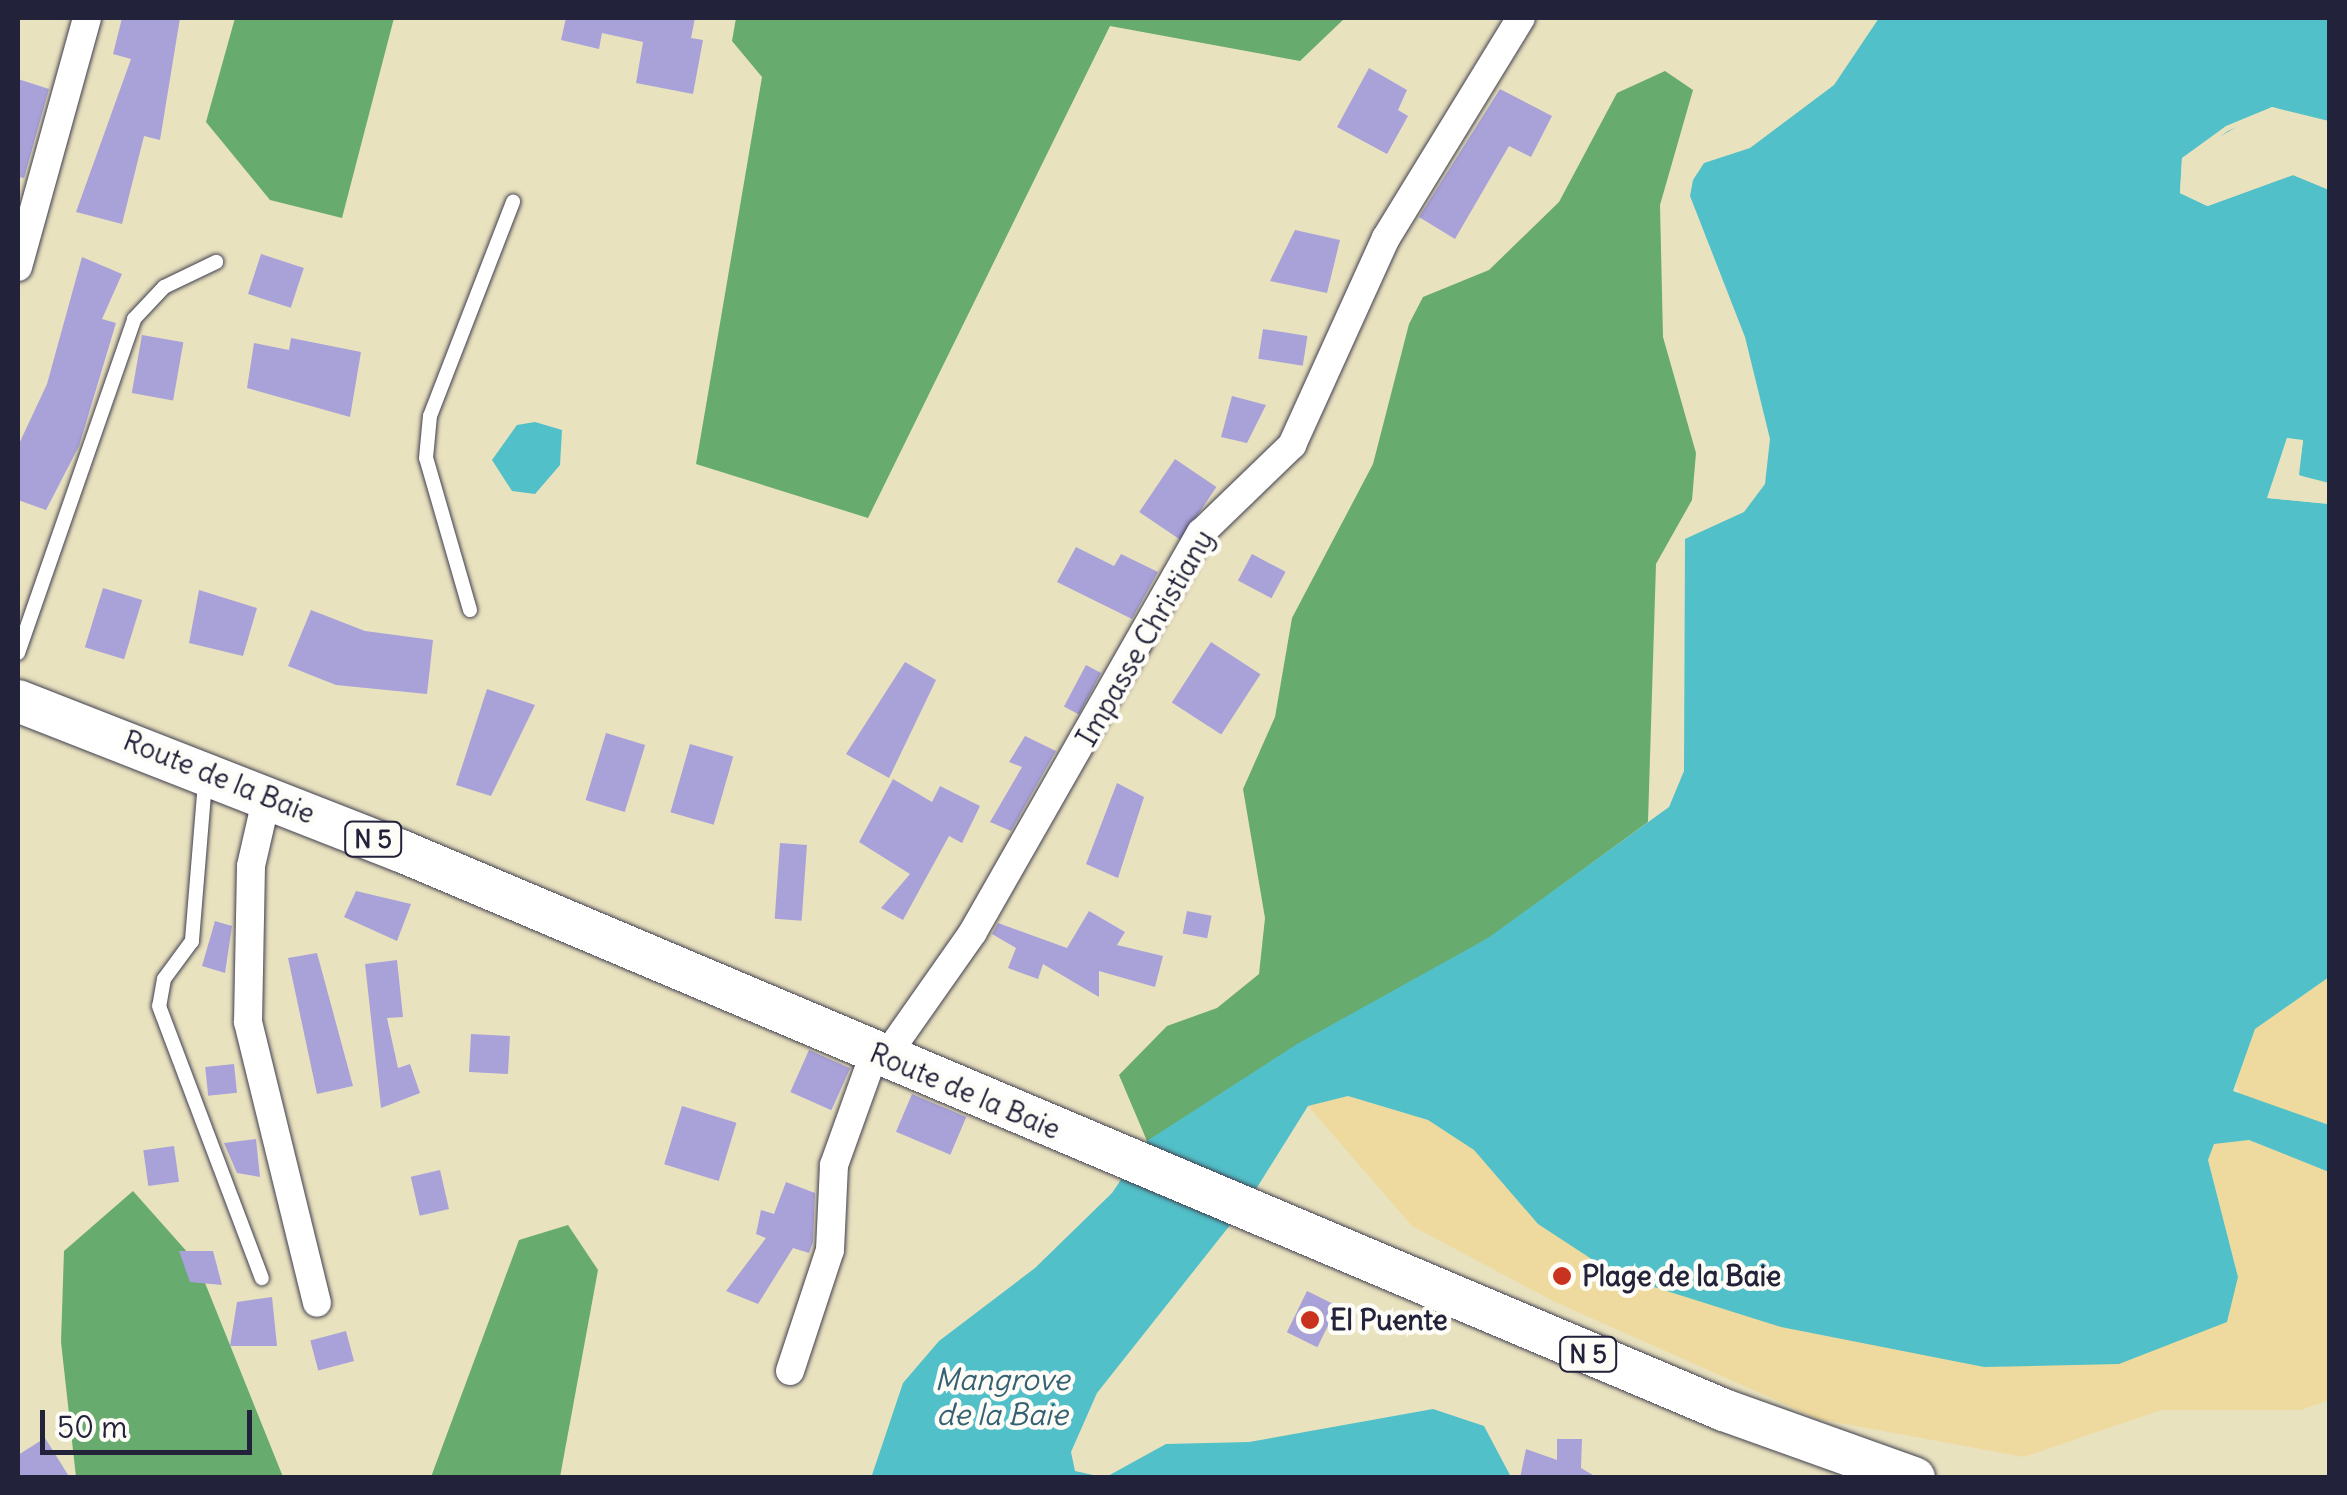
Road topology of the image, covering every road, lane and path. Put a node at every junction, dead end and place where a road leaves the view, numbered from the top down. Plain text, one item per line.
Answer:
1 (87, 18) edge
2 (1521, 18) edge
3 (513, 202) dead end
4 (216, 262) dead end
5 (18, 267) edge
6 (470, 610) dead end
7 (18, 654) edge
8 (18, 701) edge
9 (206, 772) junction
10 (268, 796) junction
11 (881, 1054) junction
12 (262, 1278) dead end
13 (318, 1303) dead end
14 (790, 1371) dead end
15 (1914, 1478) edge

1 - 5 street
2 - 11 street, Impasse Christiany
3 - 6 lane
4 - 7 lane
8 - 9 main road, Route de la Baie / N 5
9 - 10 main road, Route de la Baie / N 5
9 - 12 lane
10 - 11 main road, Route de la Baie / N 5
10 - 13 street
11 - 14 street, Impasse Christiany
11 - 15 main road, Route de la Baie / N 5

